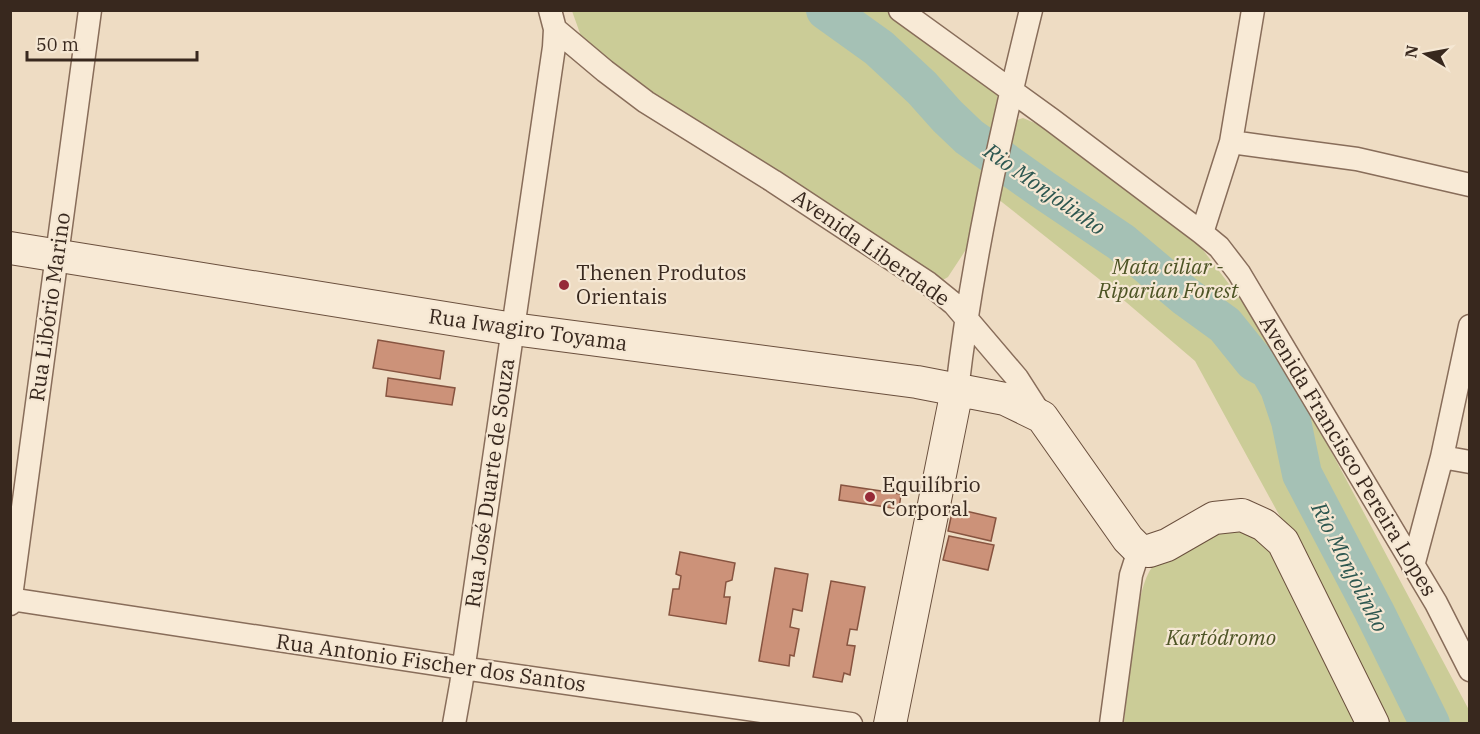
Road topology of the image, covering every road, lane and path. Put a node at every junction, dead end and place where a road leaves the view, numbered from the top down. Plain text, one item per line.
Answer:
1 (90, 10) edge
2 (900, 10) edge
3 (1031, 10) edge
4 (1253, 10) edge
5 (552, 20) edge
6 (1011, 92) junction
7 (1231, 142) junction
8 (1470, 185) edge
9 (1203, 233) junction
10 (10, 248) edge
11 (56, 256) junction
12 (966, 319) junction
13 (1470, 326) edge
14 (513, 329) junction
15 (957, 390) junction
16 (1042, 417) junction
17 (1442, 457) junction
18 (1470, 462) edge
19 (1139, 550) junction
20 (1413, 566) junction
21 (11, 599) edge
22 (10, 604) edge
23 (462, 668) junction
24 (1470, 670) edge
25 (454, 723) edge
26 (851, 723) edge
27 (890, 723) edge
28 (1112, 723) edge
29 (1373, 723) edge

1 - 11 street, Rua Libório Marino
2 - 6 street, Avenida Francisco Pereira Lopes
3 - 6 street
4 - 7 street
5 - 12 street, Avenida Liberdade
5 - 14 street, Rua José Duarte de Souza
6 - 9 street, Avenida Francisco Pereira Lopes
6 - 12 street
7 - 8 street
7 - 9 street
9 - 20 street, Avenida Francisco Pereira Lopes
10 - 11 street, Rua Iwagiro Toyama
11 - 14 street, Rua Iwagiro Toyama
11 - 21 street, Rua Libório Marino
12 - 15 street
12 - 16 street, Avenida Liberdade
13 - 17 street
14 - 15 street, Rua Iwagiro Toyama
14 - 23 street, Rua José Duarte de Souza
15 - 16 street, Rua Iwagiro Toyama
15 - 27 street
16 - 19 street, Avenida Liberdade
17 - 18 street
17 - 20 street
19 - 28 street
19 - 29 street
20 - 24 street, Avenida Francisco Pereira Lopes
21 - 22 street, Rua Libório Marino
21 - 23 street, Rua Antonio Fischer dos Santos
23 - 25 street, Rua José Duarte de Souza
23 - 26 street, Rua Antonio Fischer dos Santos

